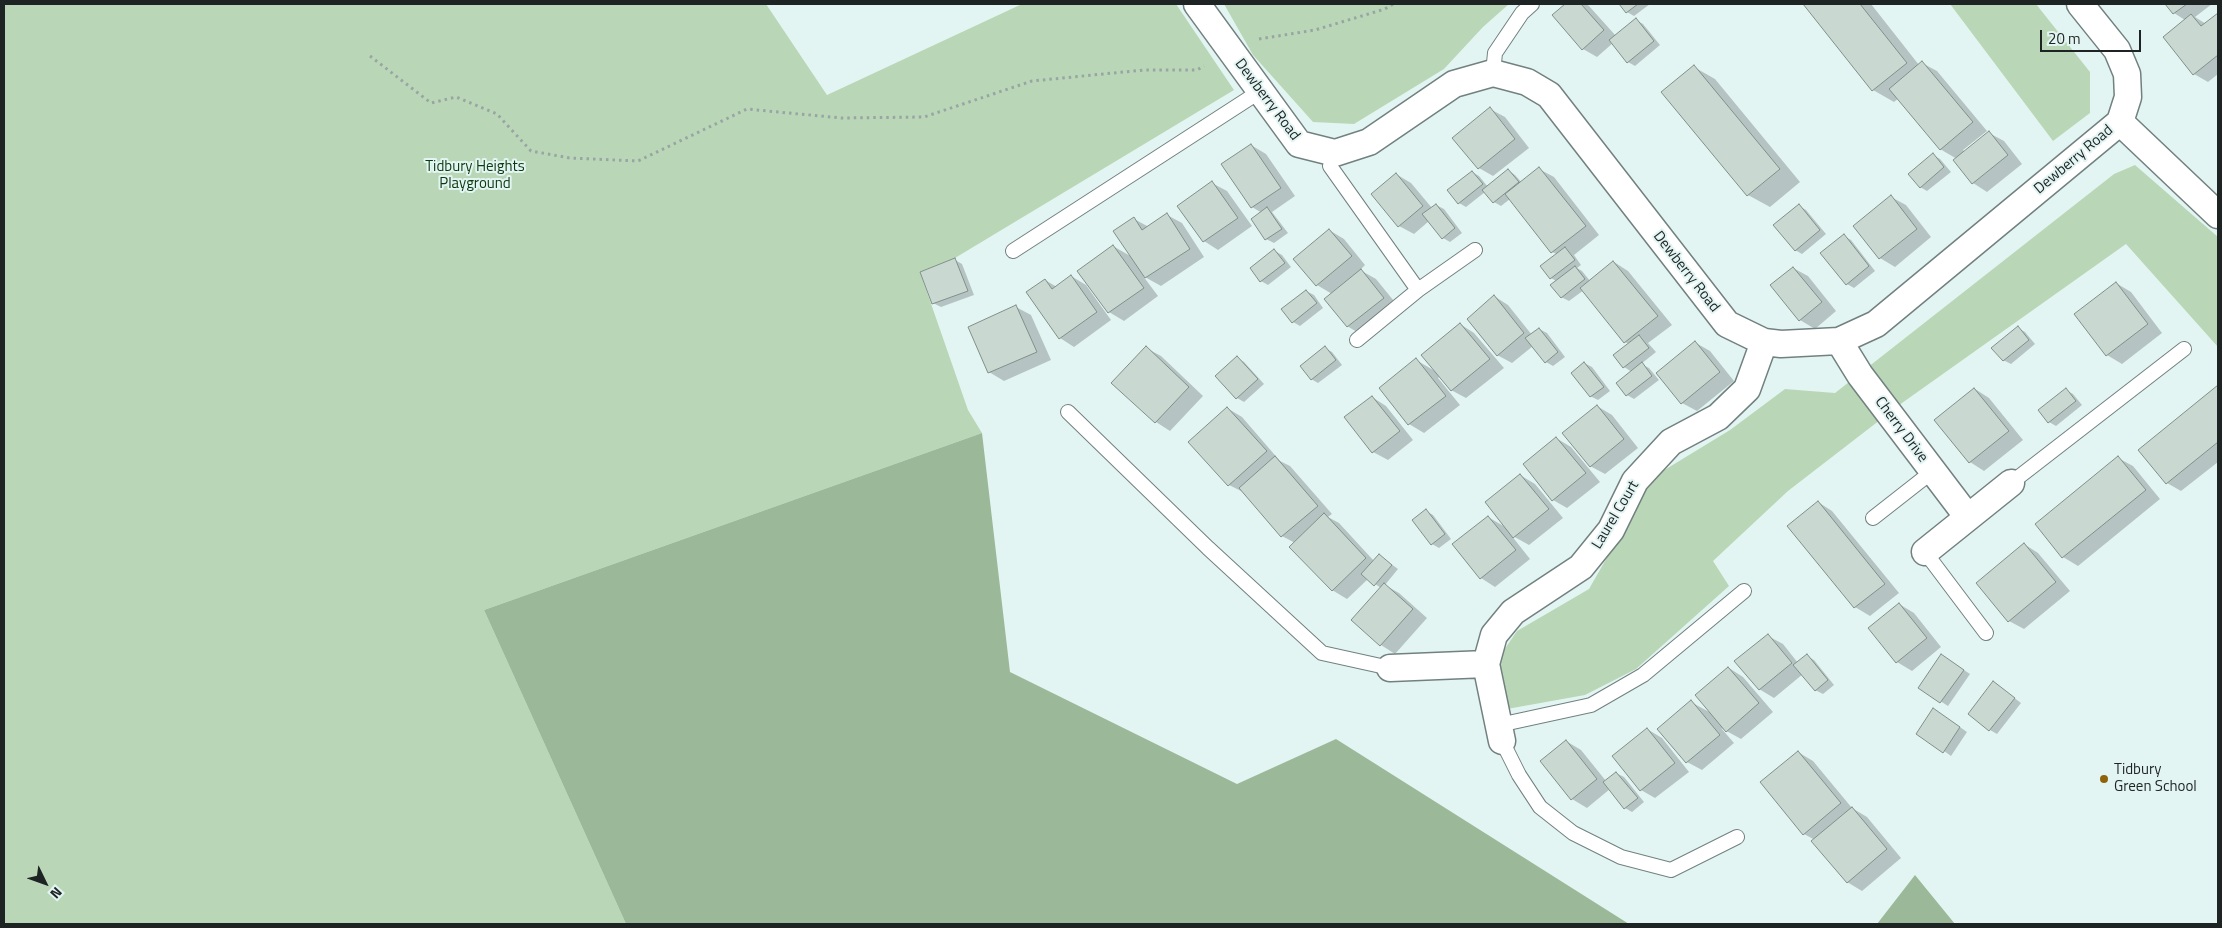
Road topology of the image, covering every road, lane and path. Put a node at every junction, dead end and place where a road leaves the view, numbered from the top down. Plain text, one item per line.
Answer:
1 (1197, 4) edge
2 (1393, 4) edge
3 (1532, 4) edge
4 (2080, 4) edge
5 (1230, 51) junction
6 (370, 56) dead end
7 (1494, 73) junction
8 (1259, 92) junction
9 (2120, 122) junction
10 (1335, 153) junction
11 (2218, 214) edge
12 (1013, 250) dead end
13 (1475, 250) dead end
14 (1418, 290) junction
15 (1357, 340) dead end
16 (1839, 341) junction
17 (1764, 342) junction
18 (2184, 349) dead end
19 (1068, 412) dead end
20 (1933, 471) junction
21 (2011, 483) joint
22 (1967, 516) junction
23 (1873, 518) dead end
24 (1925, 552) joint
25 (1744, 590) dead end
26 (1986, 633) dead end
27 (1486, 664) junction
28 (1390, 668) joint
29 (1501, 733) junction
30 (1737, 836) dead end

1 - 5 street, Dewberry Road
2 - 5 path
3 - 7 lane
4 - 9 street, Dewberry Road
5 - 6 path
5 - 8 street, Dewberry Road
7 - 10 street
7 - 17 street, Dewberry Road
8 - 10 street, Dewberry Road
8 - 12 lane
9 - 11 street
9 - 16 street, Dewberry Road
10 - 14 lane
13 - 14 lane
14 - 15 lane
16 - 17 street, Dewberry Road
16 - 20 street, Cherry Drive
17 - 27 street, Laurel Court
18 - 21 lane
19 - 28 lane
20 - 22 street, Cherry Drive
20 - 23 lane
21 - 22 street
22 - 24 street
24 - 26 lane
25 - 29 lane
27 - 28 street
27 - 29 street, Laurel Court
29 - 30 lane

